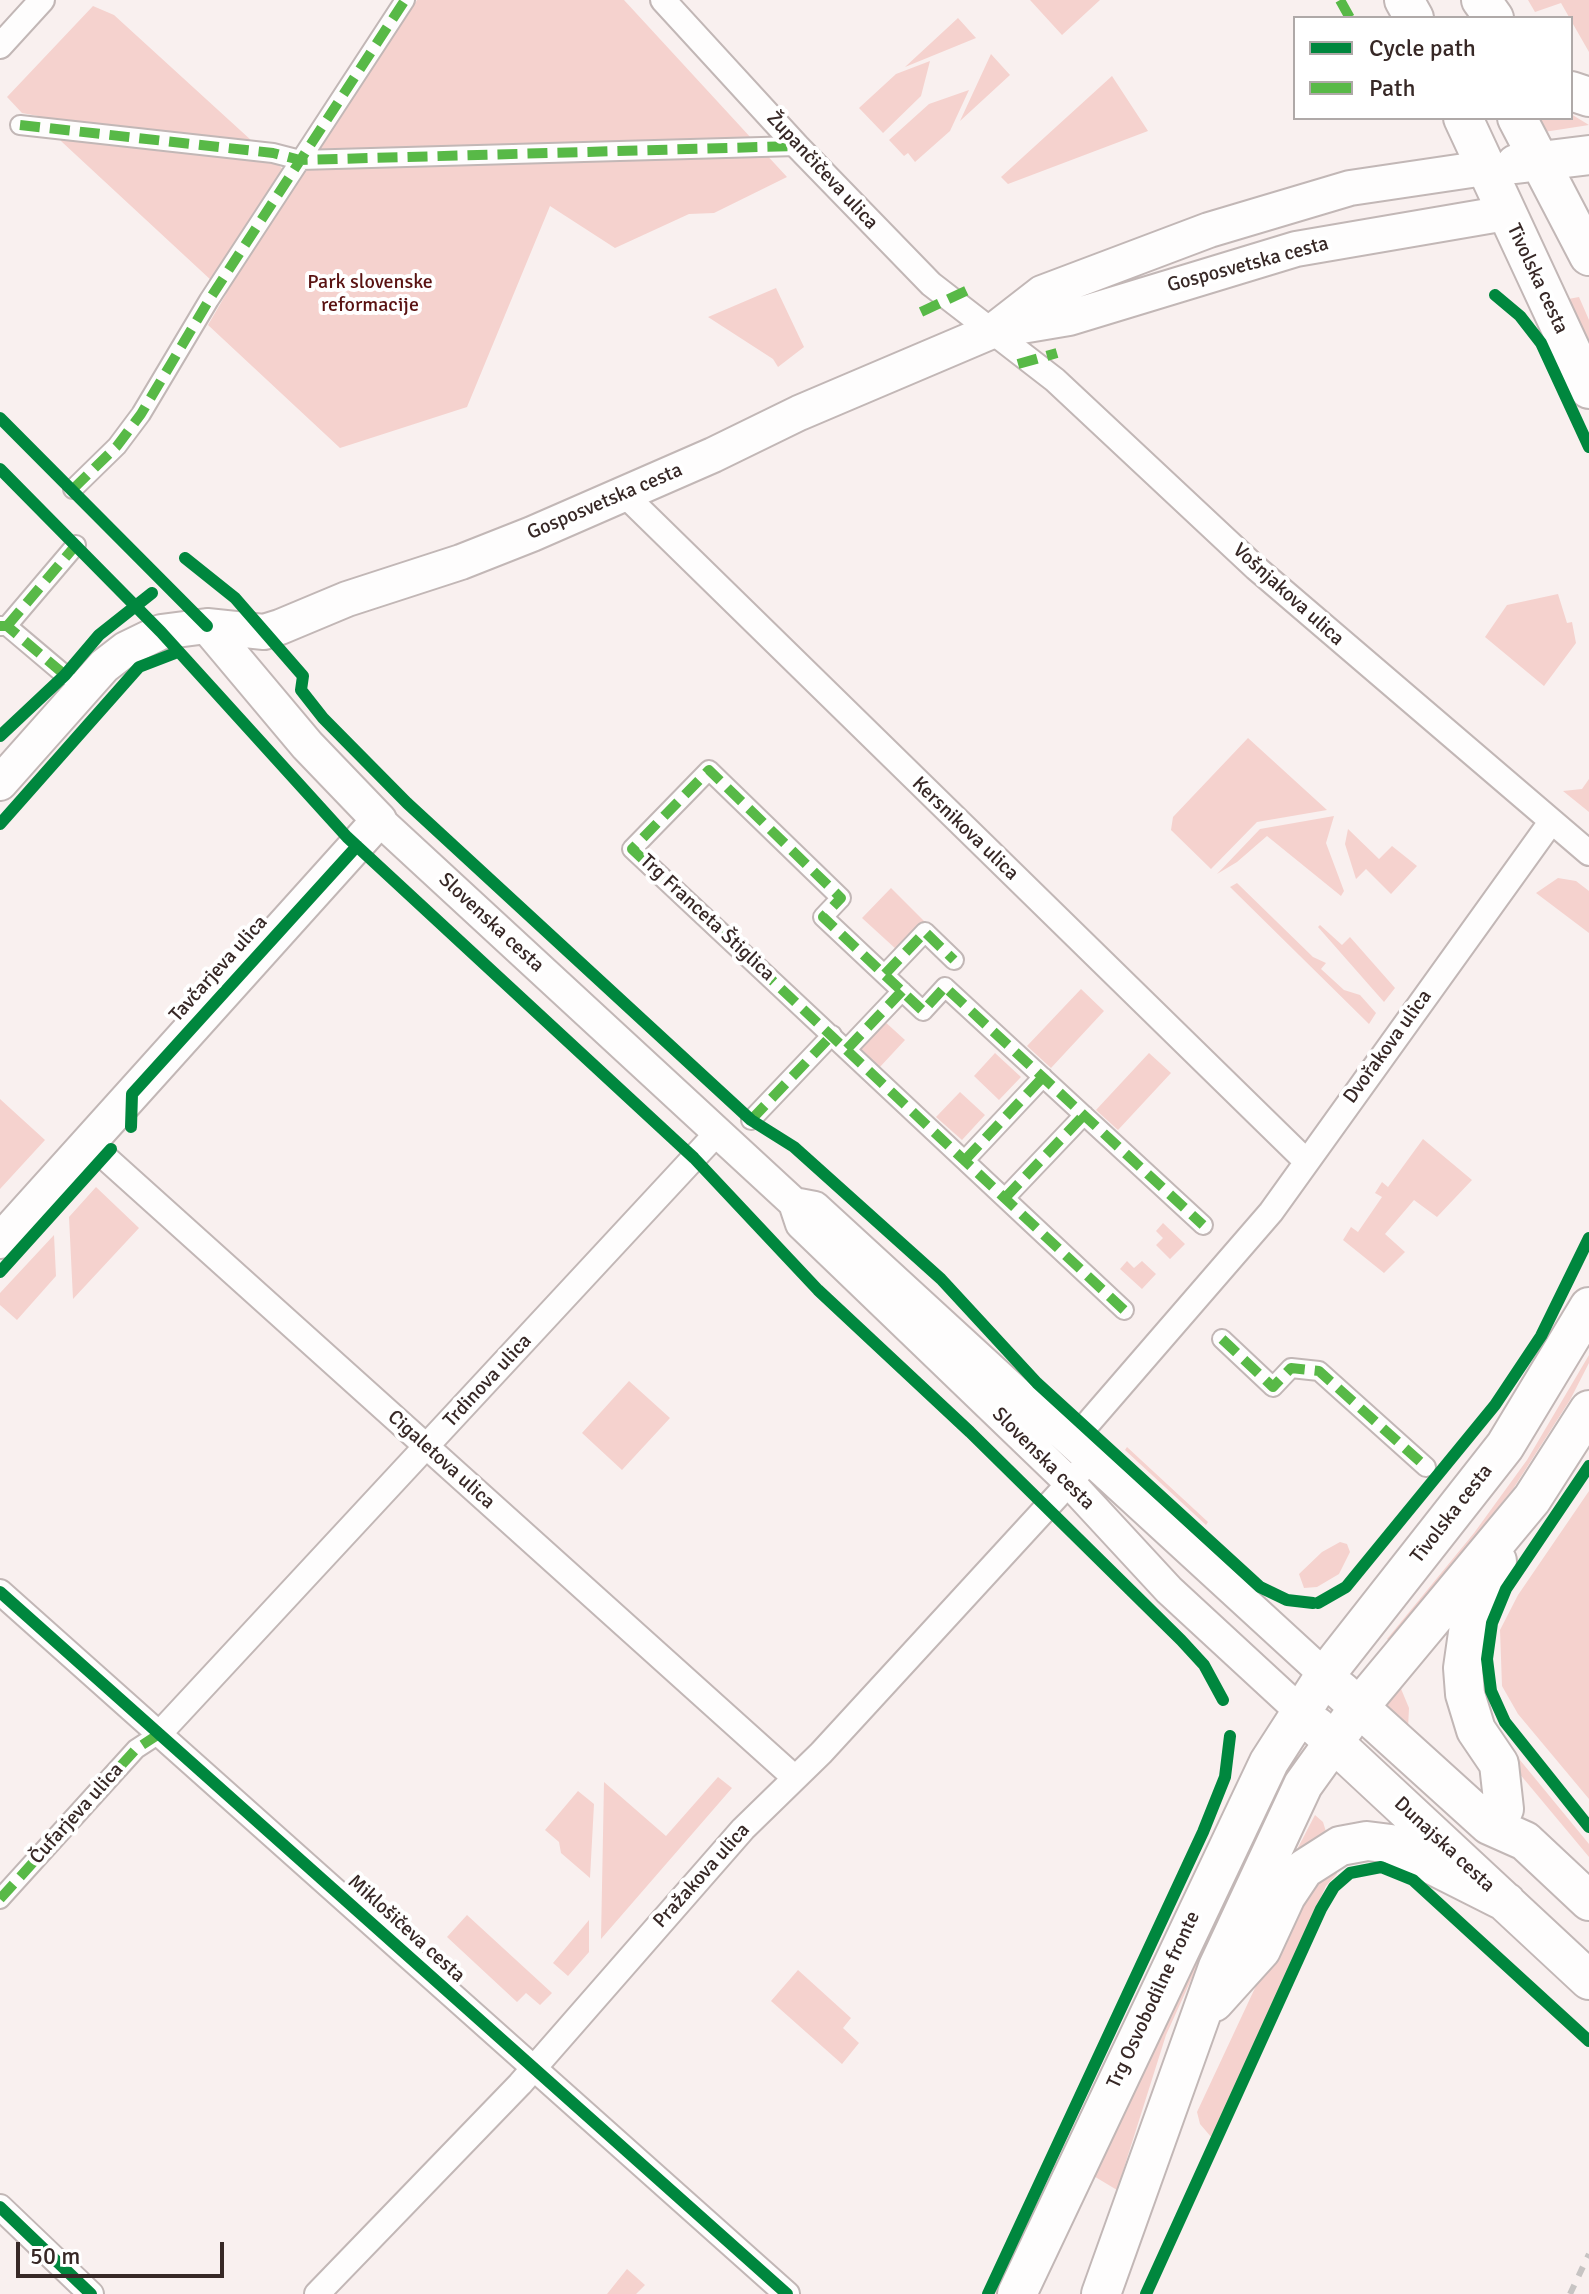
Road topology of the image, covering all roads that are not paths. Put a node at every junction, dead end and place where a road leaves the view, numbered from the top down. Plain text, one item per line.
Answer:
1 (42, 0) edge
2 (405, 0) edge
3 (663, 0) edge
4 (0, 46) edge
5 (1464, 120) edge
6 (1518, 120) edge
7 (20, 125) dead end
8 (797, 146) junction
9 (1589, 155) edge
10 (300, 160) junction
11 (1539, 161) junction
12 (1485, 168) junction
13 (1576, 202) edge
14 (1506, 213) junction
15 (1589, 256) edge
16 (992, 331) junction
17 (1589, 389) edge
18 (73, 489) dead end
19 (625, 495) junction
20 (76, 545) dead end
21 (3, 626) edge
22 (207, 626) junction
23 (65, 675) dead end
24 (0, 783) edge
25 (379, 820) junction
26 (1551, 822) junction
27 (1589, 853) edge
28 (954, 960) dead end
29 (885, 974) junction
30 (902, 991) junction
31 (832, 1035) junction
32 (847, 1049) junction
33 (1043, 1077) junction
34 (1084, 1115) junction
35 (751, 1120) dead end
36 (718, 1132) junction
37 (88, 1142) junction
38 (965, 1160) junction
39 (1306, 1161) junction
40 (1005, 1198) junction
41 (1203, 1225) dead end
42 (0, 1241) edge
43 (1589, 1307) edge
44 (1124, 1310) dead end
45 (1222, 1339) dead end
46 (1589, 1410) edge
47 (428, 1448) junction
48 (1077, 1462) junction
49 (1426, 1467) dead end
50 (1532, 1499) junction
51 (1460, 1585) junction
52 (0, 1592) edge
53 (1325, 1675) junction
54 (1359, 1707) junction
55 (1299, 1710) junction
56 (159, 1734) junction
57 (1333, 1741) junction
58 (795, 1778) junction
59 (1504, 1809) junction
60 (1525, 1841) junction
61 (0, 1899) edge
62 (1589, 1901) edge
63 (1506, 1902) junction
64 (1589, 1980) edge
65 (1201, 2016) junction
66 (533, 2069) junction
67 (0, 2207) edge
68 (91, 2294) edge
69 (317, 2294) edge
70 (787, 2294) edge
71 (1017, 2294) edge
72 (1101, 2294) edge

1 - 4 street
2 - 10 street
3 - 8 street, Župančičeva ulica
5 - 12 main road, Tivolska cesta
6 - 11 main road
7 - 10 street
8 - 10 street
8 - 16 street, Župančičeva ulica
9 - 11 main road
10 - 18 street
11 - 12 main road
11 - 13 main road
12 - 14 main road, Tivolska cesta
12 - 16 main road, Gosposvetska cesta
13 - 14 main road
13 - 15 main road
14 - 16 main road, Gosposvetska cesta
14 - 17 main road, Tivolska cesta
16 - 19 main road, Gosposvetska cesta
16 - 26 street, Vošnjakova ulica
19 - 22 main road, Gosposvetska cesta
19 - 39 street, Kersnikova ulica
20 - 21 street
21 - 23 street
22 - 24 main road, Gosposvetska cesta
22 - 25 main road, Slovenska cesta
25 - 36 street, Slovenska cesta
25 - 37 main road, Tavčarjeva ulica
26 - 27 street, Vošnjakova ulica
26 - 39 street, Dvořakova ulica
28 - 29 street
29 - 30 street, Trg Franceta Štiglica
29 - 31 street, Trg Franceta Štiglica
30 - 32 street
30 - 33 street, Trg Franceta Štiglica
31 - 32 street, Trg Franceta Štiglica
31 - 35 street
32 - 38 street, Trg Franceta Štiglica
33 - 34 street, Trg Franceta Štiglica
33 - 38 street
34 - 40 street
34 - 41 street, Trg Franceta Štiglica
36 - 47 street, Trdinova ulica
36 - 48 street, Slovenska cesta
37 - 42 main road, Tavčarjeva ulica
37 - 47 street, Cigaletova ulica
38 - 40 street, Trg Franceta Štiglica
39 - 48 street, Dvořakova ulica
40 - 44 street, Trg Franceta Štiglica
43 - 53 main road, Tivolska cesta
45 - 49 street
46 - 50 main road
47 - 56 street, Trdinova ulica
47 - 58 street, Cigaletova ulica
48 - 53 street, Slovenska cesta
48 - 55 street, Slovenska cesta
48 - 58 street, Pražakova ulica
50 - 51 main road
50 - 59 main road
51 - 54 main road
51 - 59 main road
52 - 56 street, Miklošičeva cesta
53 - 54 main road
53 - 55 main road, Tivolska cesta
54 - 57 main road
54 - 60 main road
55 - 57 main road, Dunajska cesta
55 - 71 main road, Trg Osvobodilne fronte
56 - 61 street, Čufarjeva ulica
56 - 66 street, Miklošičeva cesta
57 - 63 main road, Dunajska cesta
57 - 65 main road
58 - 66 street, Pražakova ulica
59 - 60 main road
60 - 62 main road
63 - 64 main road, Dunajska cesta
63 - 65 main road
65 - 72 main road
66 - 69 street, Pražakova ulica
66 - 70 street, Miklošičeva cesta
67 - 68 street

